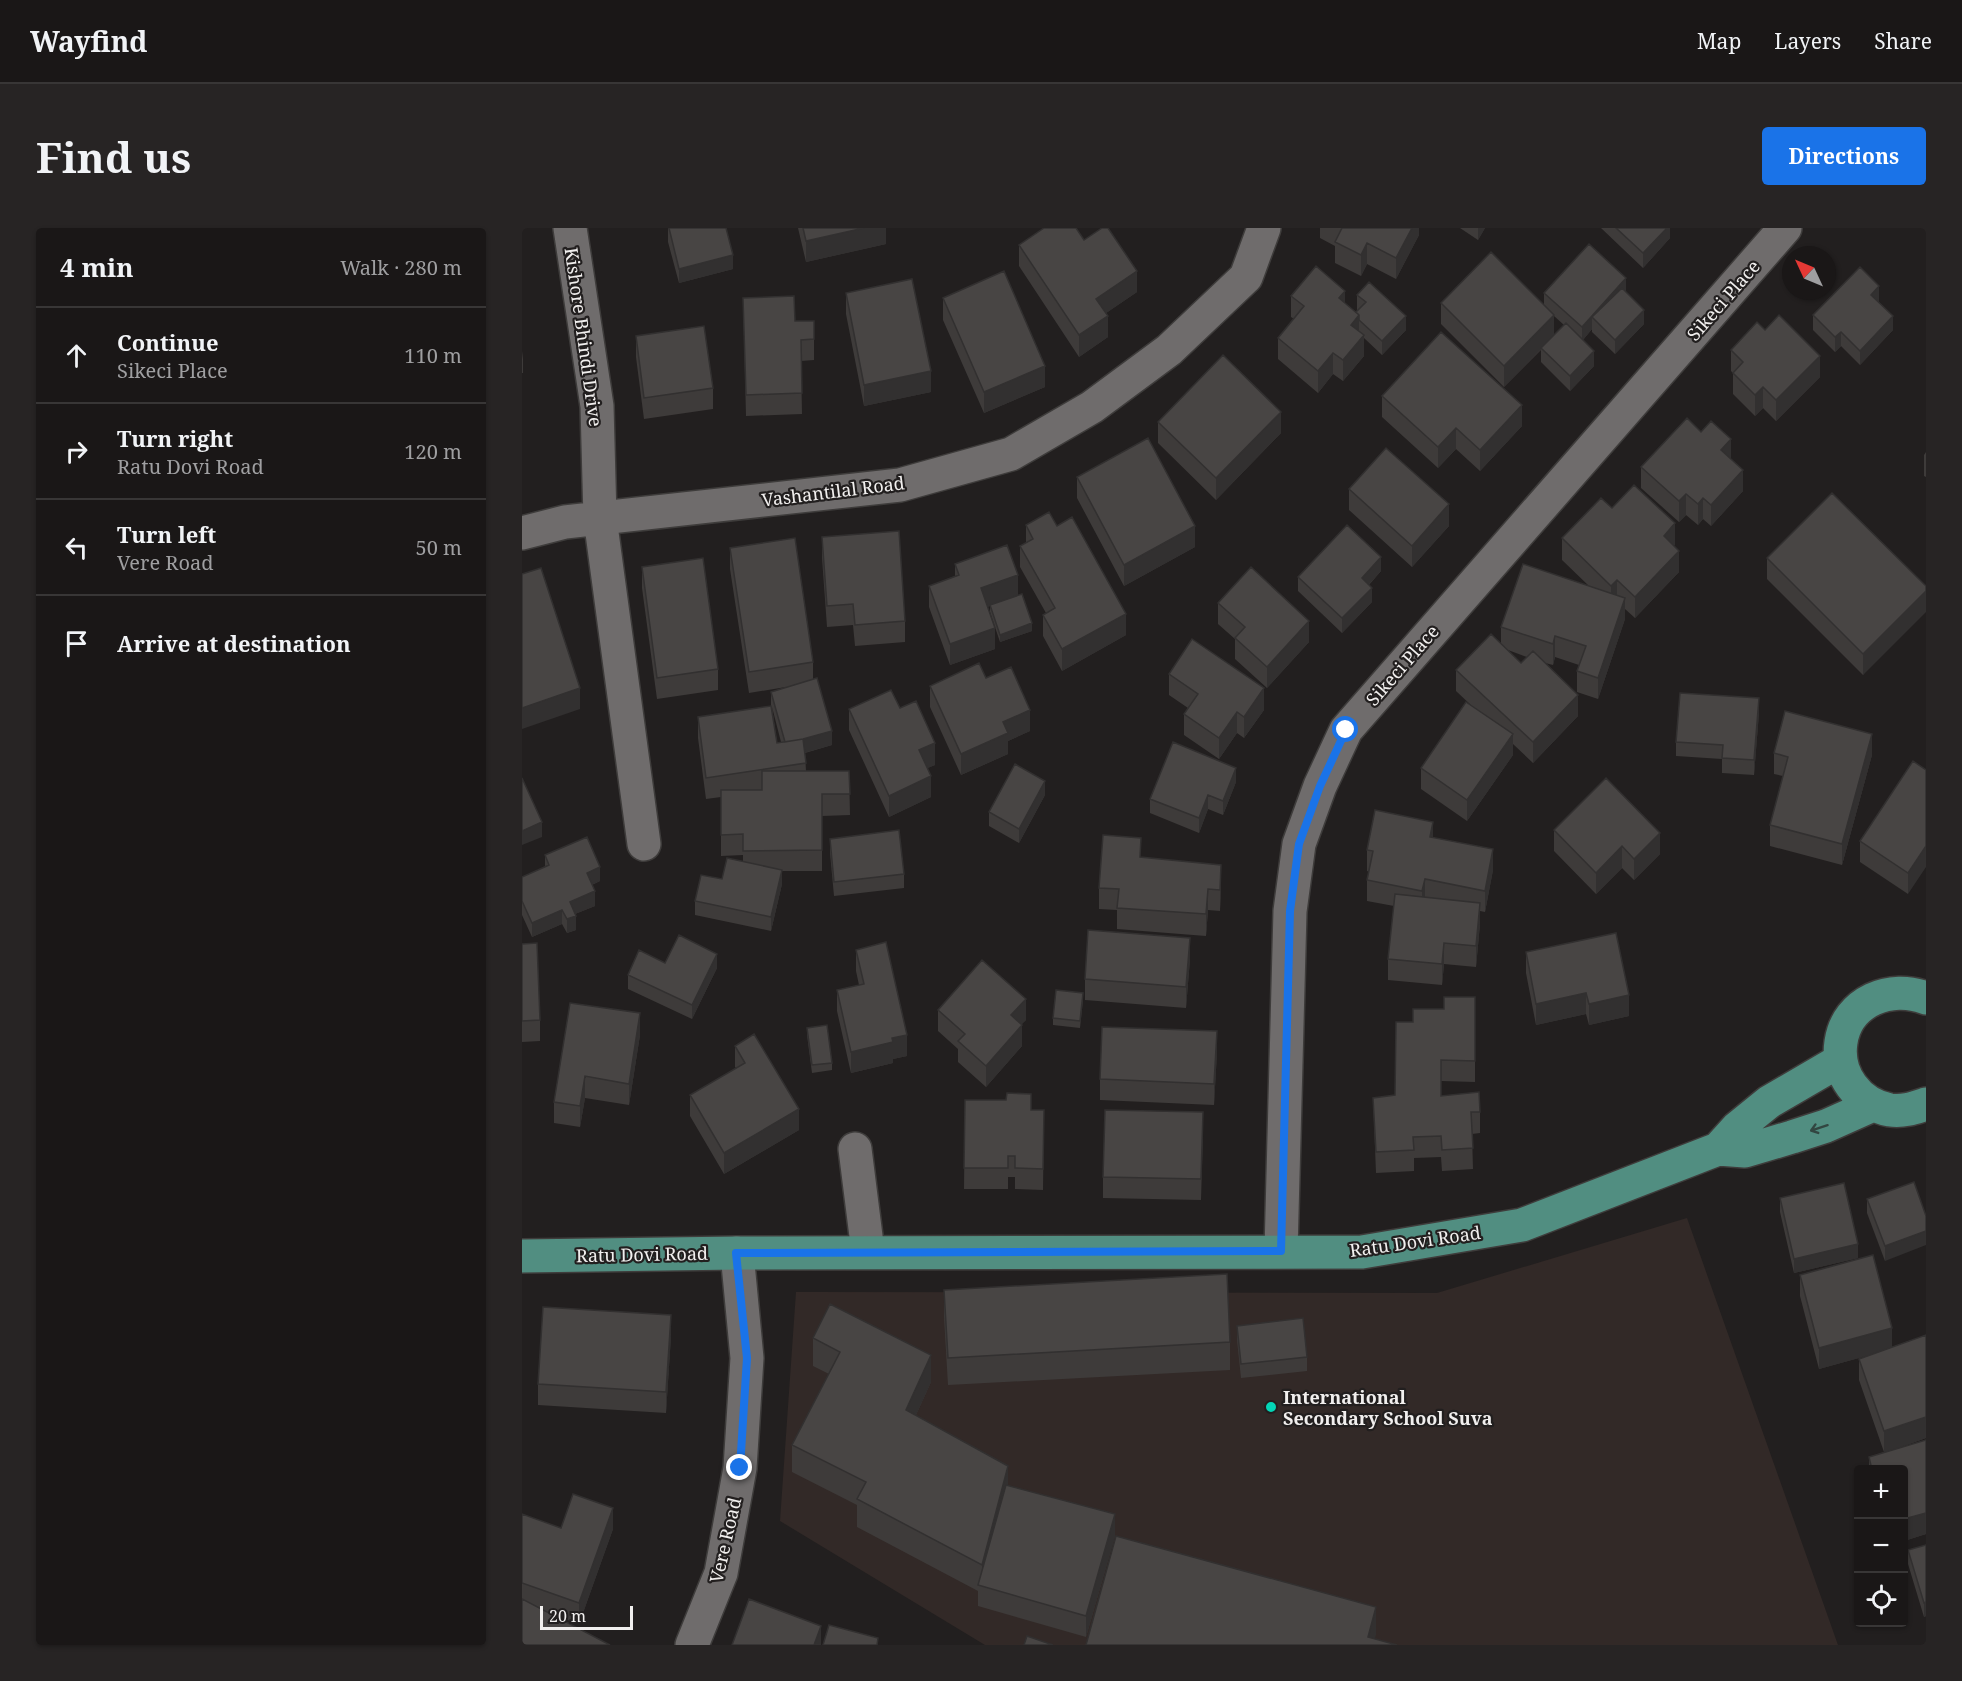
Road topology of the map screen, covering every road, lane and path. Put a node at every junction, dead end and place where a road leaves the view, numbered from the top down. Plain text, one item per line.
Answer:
1 (570, 228) edge
2 (1264, 228) edge
3 (1785, 228) edge
4 (600, 518) junction
5 (522, 533) edge
6 (644, 844) dead end
7 (1921, 988) edge
8 (1841, 1060) junction
9 (1873, 1105) junction
10 (1921, 1113) edge
11 (855, 1149) dead end
12 (1718, 1149) junction
13 (1281, 1251) junction
14 (868, 1252) junction
15 (736, 1253) junction
16 (522, 1256) edge
17 (692, 1645) edge

1 - 4 street, Kishore Bhindi Drive
2 - 4 street, Vashantilal Road
3 - 13 street, Sikeci Place
4 - 5 street, Vashantilal Road
4 - 6 street, Kishore Bhindi Drive
7 - 8 main road
8 - 9 main road
8 - 12 main road, Ratu Dovi Road
9 - 10 main road
9 -> 12 main road, Ratu Dovi Road
11 - 14 street
12 - 13 main road, Ratu Dovi Road
13 - 14 main road, Ratu Dovi Road
14 - 15 main road, Ratu Dovi Road
15 - 16 main road, Ratu Dovi Road
15 - 17 street, Vere Road

